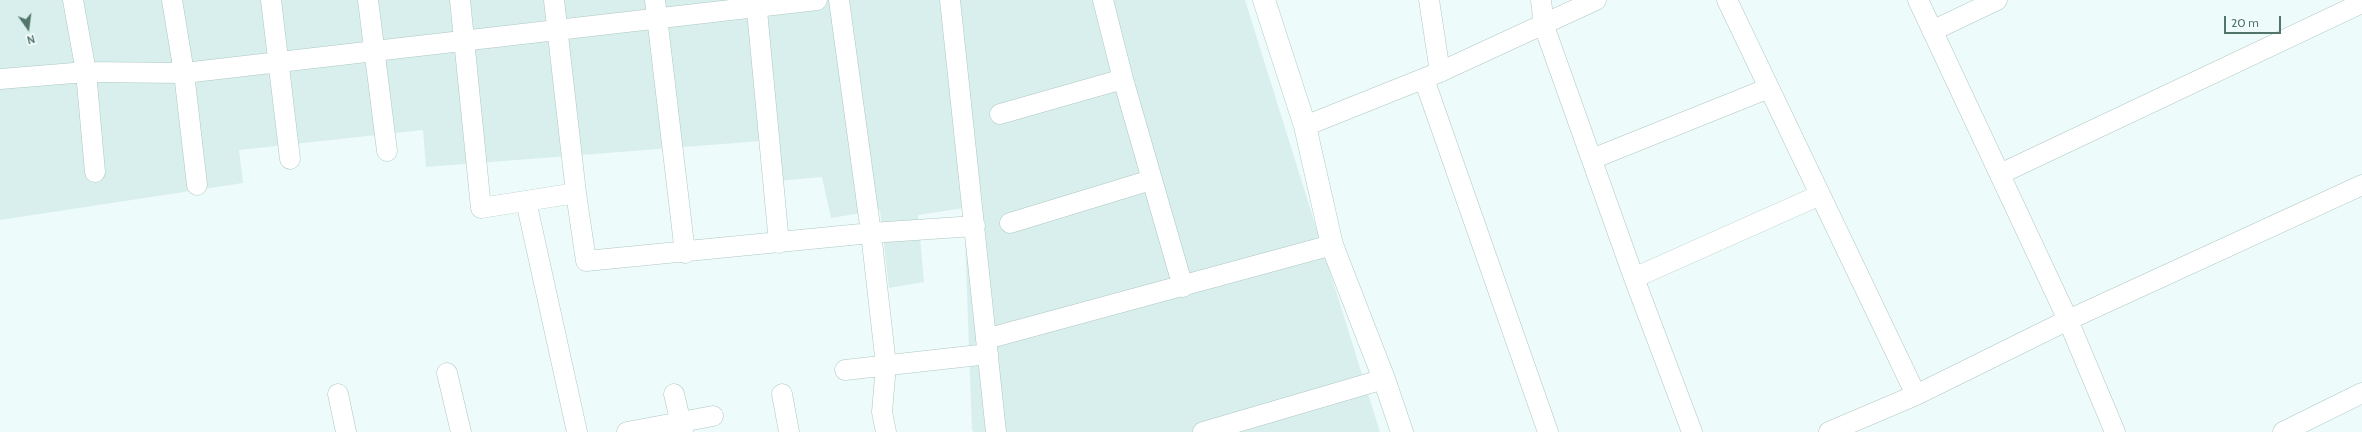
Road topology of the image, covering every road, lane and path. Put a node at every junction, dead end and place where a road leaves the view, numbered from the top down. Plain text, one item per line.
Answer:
1 (72, 0) edge
2 (172, 0) edge
3 (271, 0) edge
4 (368, 0) edge
5 (460, 0) edge
6 (554, 0) edge
7 (817, 0) edge
8 (839, 0) edge
9 (950, 0) edge
10 (1103, 0) edge
11 (1264, 0) edge
12 (1429, 0) edge
13 (1541, 0) edge
14 (1596, 0) edge
15 (1726, 0) edge
16 (1918, 0) edge
17 (1997, 0) edge
18 (756, 3) edge
19 (2362, 3) edge
20 (657, 10) edge
21 (1544, 26) junction
22 (558, 30) junction
23 (1932, 31) junction
24 (463, 42) junction
25 (375, 50) junction
26 (279, 63) junction
27 (86, 72) junction
28 (184, 73) junction
29 (1432, 76) junction
30 (0, 79) edge
31 (1123, 79) junction
32 (1769, 88) junction
33 (1000, 114) dead end
34 (1305, 126) junction
35 (387, 151) dead end
36 (290, 159) dead end
37 (1592, 159) junction
38 (95, 172) dead end
39 (2000, 174) junction
40 (1151, 180) junction
41 (197, 185) dead end
42 (2362, 185) edge
43 (576, 193) junction
44 (1820, 195) junction
45 (526, 201) junction
46 (1010, 223) dead end
47 (975, 226) junction
48 (871, 233) junction
49 (779, 243) junction
50 (1332, 245) junction
51 (685, 253) junction
52 (1634, 278) junction
53 (1183, 286) junction
54 (2068, 320) junction
55 (987, 347) junction
56 (886, 365) junction
57 (845, 370) dead end
58 (447, 373) dead end
59 (1384, 379) junction
60 (338, 394) dead end
61 (674, 394) dead end
62 (782, 394) dead end
63 (1916, 394) junction
64 (2362, 394) edge
65 (713, 416) dead end
66 (682, 427) edge
67 (346, 432) edge
68 (461, 432) edge
69 (577, 432) edge
70 (627, 432) edge
71 (789, 432) edge
72 (886, 432) edge
73 (996, 432) edge
74 (1203, 432) edge
75 (1402, 432) edge
76 (1548, 432) edge
77 (1692, 432) edge
78 (1829, 432) edge
79 (2115, 432) edge
80 (2283, 432) edge

1 - 27 street
2 - 28 street
3 - 26 street
4 - 25 street
5 - 24 street
6 - 22 street
7 - 18 street
8 - 48 street
9 - 47 street
10 - 31 street
11 - 34 street
12 - 29 street
13 - 21 street
14 - 21 street
15 - 32 street
16 - 23 street
17 - 23 street
18 - 20 street
18 - 49 street
19 - 39 street
20 - 22 street
20 - 51 street
21 - 29 street
21 - 37 street
22 - 24 street
22 - 43 street
23 - 39 street
24 - 25 street
24 - 45 street
25 - 26 street
25 - 35 street
26 - 28 street
26 - 36 street
27 - 28 street
27 - 30 street
27 - 38 street
28 - 41 street
29 - 34 street
29 - 76 street
31 - 33 street
31 - 40 street
32 - 37 street
32 - 44 street
34 - 50 street
37 - 52 street
39 - 54 street
40 - 46 street
40 - 53 street
42 - 54 street
43 - 45 street
43 - 51 street
44 - 52 street
44 - 63 street
45 - 69 street
47 - 48 street
47 - 55 street
48 - 49 street
48 - 56 street
49 - 51 street
50 - 53 street
50 - 59 street
52 - 77 street
53 - 55 street
54 - 63 street
54 - 79 street
55 - 56 street
55 - 73 street
56 - 57 street
56 - 72 street
58 - 68 street
59 - 74 street
59 - 75 street
60 - 67 street
61 - 66 street
62 - 71 street
63 - 78 street
64 - 80 street
65 - 66 street
66 - 70 street

